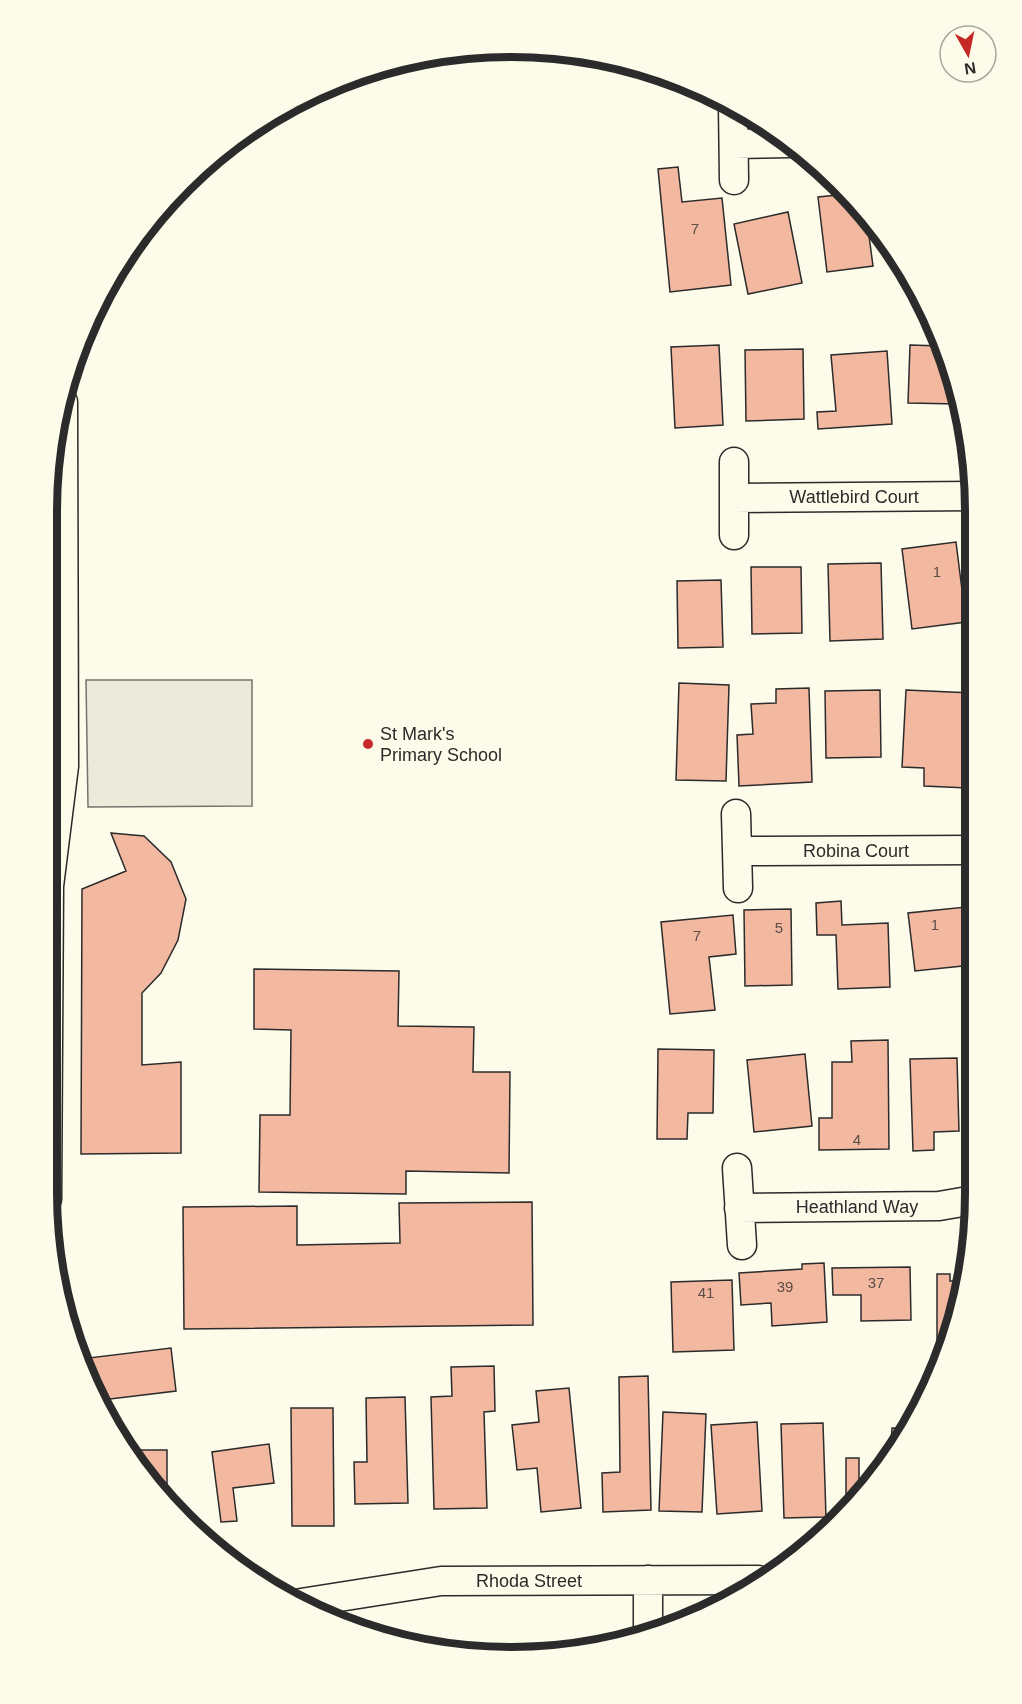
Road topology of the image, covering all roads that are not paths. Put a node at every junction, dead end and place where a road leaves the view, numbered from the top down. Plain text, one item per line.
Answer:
1 (733, 115) edge
2 (776, 143) edge
3 (734, 144) junction
4 (734, 180) dead end
5 (63, 439) edge
6 (734, 462) dead end
7 (965, 496) edge
8 (734, 498) junction
9 (734, 535) dead end
10 (736, 814) dead end
11 (57, 822) edge
12 (965, 850) edge
13 (737, 851) junction
14 (738, 888) dead end
15 (737, 1168) dead end
16 (965, 1202) edge
17 (739, 1208) junction
18 (741, 1245) dead end
19 (648, 1580) junction
20 (747, 1580) edge
21 (313, 1601) edge
22 (648, 1626) edge

1 - 3 street
2 - 3 street
3 - 4 street
5 - 11 street
6 - 8 street
7 - 8 street, Wattlebird Court
8 - 9 street
10 - 13 street
12 - 13 street, Robina Court
13 - 14 street
15 - 17 street
16 - 17 street, Heathland Way
17 - 18 street
19 - 20 street, Rhoda Street
19 - 21 street, Rhoda Street
19 - 22 street

